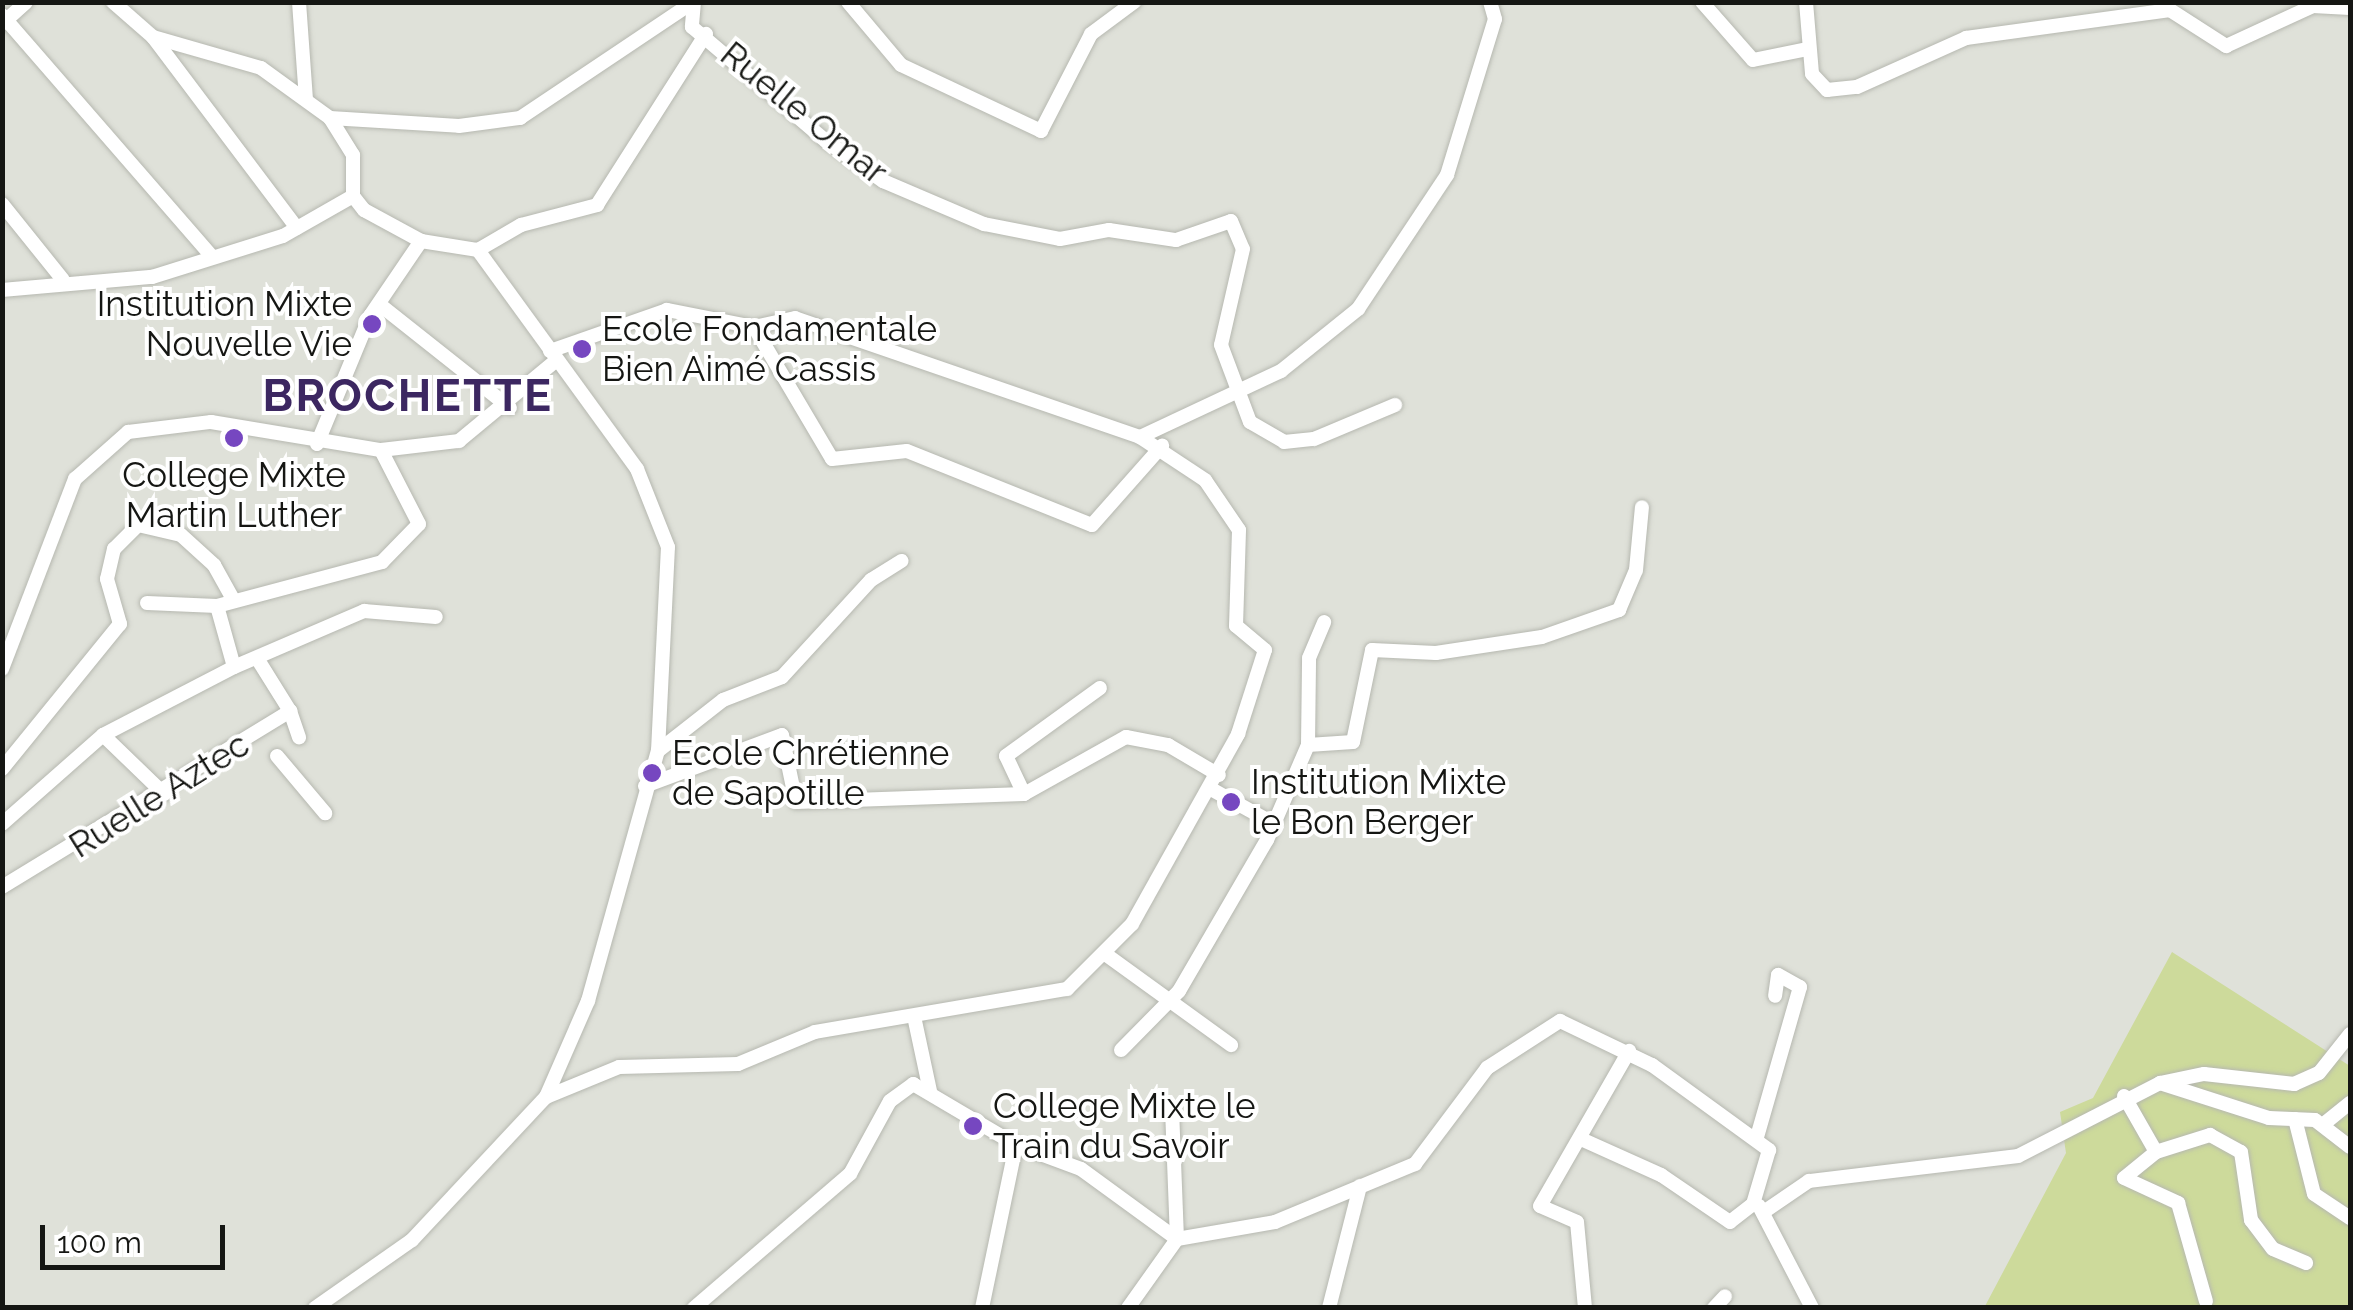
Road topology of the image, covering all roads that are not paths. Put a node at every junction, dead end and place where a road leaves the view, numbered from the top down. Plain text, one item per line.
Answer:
1 (26, 2) edge
2 (113, 2) edge
3 (299, 2) edge
4 (693, 2) edge
5 (848, 2) edge
6 (1134, 2) edge
7 (1490, 2) edge
8 (1702, 2) edge
9 (1806, 2) edge
10 (2350, 8) edge
11 (4, 19) edge
12 (706, 34) junction
13 (153, 38) junction
14 (1807, 49) junction
15 (306, 98) junction
16 (330, 118) junction
17 (352, 196) junction
18 (2, 204) edge
19 (298, 228) junction
20 (422, 241) junction
21 (478, 250) junction
22 (210, 254) junction
23 (63, 280) junction
24 (2, 290) edge
25 (379, 304) junction
26 (754, 326) junction
27 (552, 357) junction
28 (1235, 390) junction
29 (1395, 405) dead end
30 (510, 408) junction
31 (1140, 437) junction
32 (317, 444) junction
33 (1162, 446) junction
34 (381, 450) junction
35 (1642, 507) dead end
36 (902, 561) dead end
37 (234, 601) junction
38 (146, 603) dead end
39 (217, 606) junction
40 (436, 617) dead end
41 (1324, 622) dead end
42 (260, 663) junction
43 (234, 667) junction
44 (2, 669) edge
45 (1100, 688) dead end
46 (290, 712) junction
47 (103, 735) junction
48 (299, 737) dead end
49 (1308, 746) junction
50 (658, 752) junction
51 (277, 756) dead end
52 (2, 769) edge
53 (1215, 782) junction
54 (645, 786) junction
55 (164, 794) junction
56 (1024, 794) junction
57 (325, 813) dead end
58 (1271, 822) junction
59 (2, 824) edge
60 (2, 887) edge
61 (1108, 956) junction
62 (1775, 996) dead end
63 (1167, 1002) junction
64 (916, 1021) junction
65 (2350, 1034) edge
66 (1231, 1044) dead end
67 (1121, 1050) dead end
68 (1630, 1052) junction
69 (2160, 1083) junction
70 (930, 1090) junction
71 (2124, 1096) junction
72 (546, 1098) junction
73 (2350, 1104) edge
74 (1172, 1109) dead end
75 (2296, 1120) junction
76 (2325, 1124) junction
77 (1757, 1137) junction
78 (1581, 1139) junction
79 (1016, 1145) junction
80 (2350, 1147) edge
81 (2156, 1152) junction
82 (1360, 1186) junction
83 (1760, 1207) junction
84 (2350, 1218) edge
85 (1177, 1239) junction
86 (2306, 1262) dead end
87 (2206, 1301) dead end
88 (1130, 1306) edge
89 (315, 1308) edge
90 (694, 1308) edge
91 (982, 1308) edge
92 (1329, 1308) edge
93 (1585, 1308) edge
94 (1812, 1308) edge

1 - 11 street
2 - 13 street
3 - 15 street
4 - 12 street, Ruelle Omar
4 - 16 street
5 - 6 street
7 - 28 street
8 - 14 street
9 - 14 street
10 - 14 street
11 - 22 street
12 - 21 street
12 - 28 street, Ruelle Omar
13 - 15 street
13 - 19 street
15 - 16 street
16 - 17 street
17 - 19 street
17 - 20 street
18 - 23 street
19 - 22 street
20 - 21 street
20 - 25 street
21 - 27 street
22 - 23 street
23 - 24 street
25 - 30 street
25 - 32 street
26 - 27 street
26 - 31 street
26 - 33 street
27 - 30 street
27 - 50 street
28 - 29 street
28 - 31 street
30 - 34 street
31 - 33 street
32 - 34 street
32 - 44 street
33 - 53 street
34 - 37 street
35 - 49 street
36 - 50 street
37 - 39 street
37 - 52 street
38 - 39 street
39 - 43 street
40 - 42 street
41 - 49 street
42 - 43 street
42 - 46 street
43 - 47 street
45 - 56 street
46 - 48 street, Ruelle Aztec
46 - 55 street, Ruelle Aztec
47 - 55 street
47 - 59 street
49 - 58 street
50 - 54 street
51 - 57 street
53 - 56 street
53 - 58 street
53 - 61 street
54 - 56 street
54 - 72 street
55 - 60 street, Ruelle Aztec
58 - 63 street
61 - 63 street
61 - 64 street
62 - 77 street
63 - 66 street
63 - 67 street
64 - 70 street
64 - 72 street
65 - 69 street
68 - 77 street
68 - 78 street
68 - 82 street
69 - 71 street
69 - 75 street
70 - 79 street
70 - 90 street
71 - 81 street
71 - 83 street
72 - 89 street
73 - 76 street
74 - 85 street
75 - 76 street
75 - 84 street
76 - 80 street
77 - 83 street
78 - 83 street
78 - 93 street
79 - 85 street
79 - 91 street
81 - 86 street
81 - 87 street
82 - 85 street
82 - 92 street
83 - 94 street
85 - 88 street

